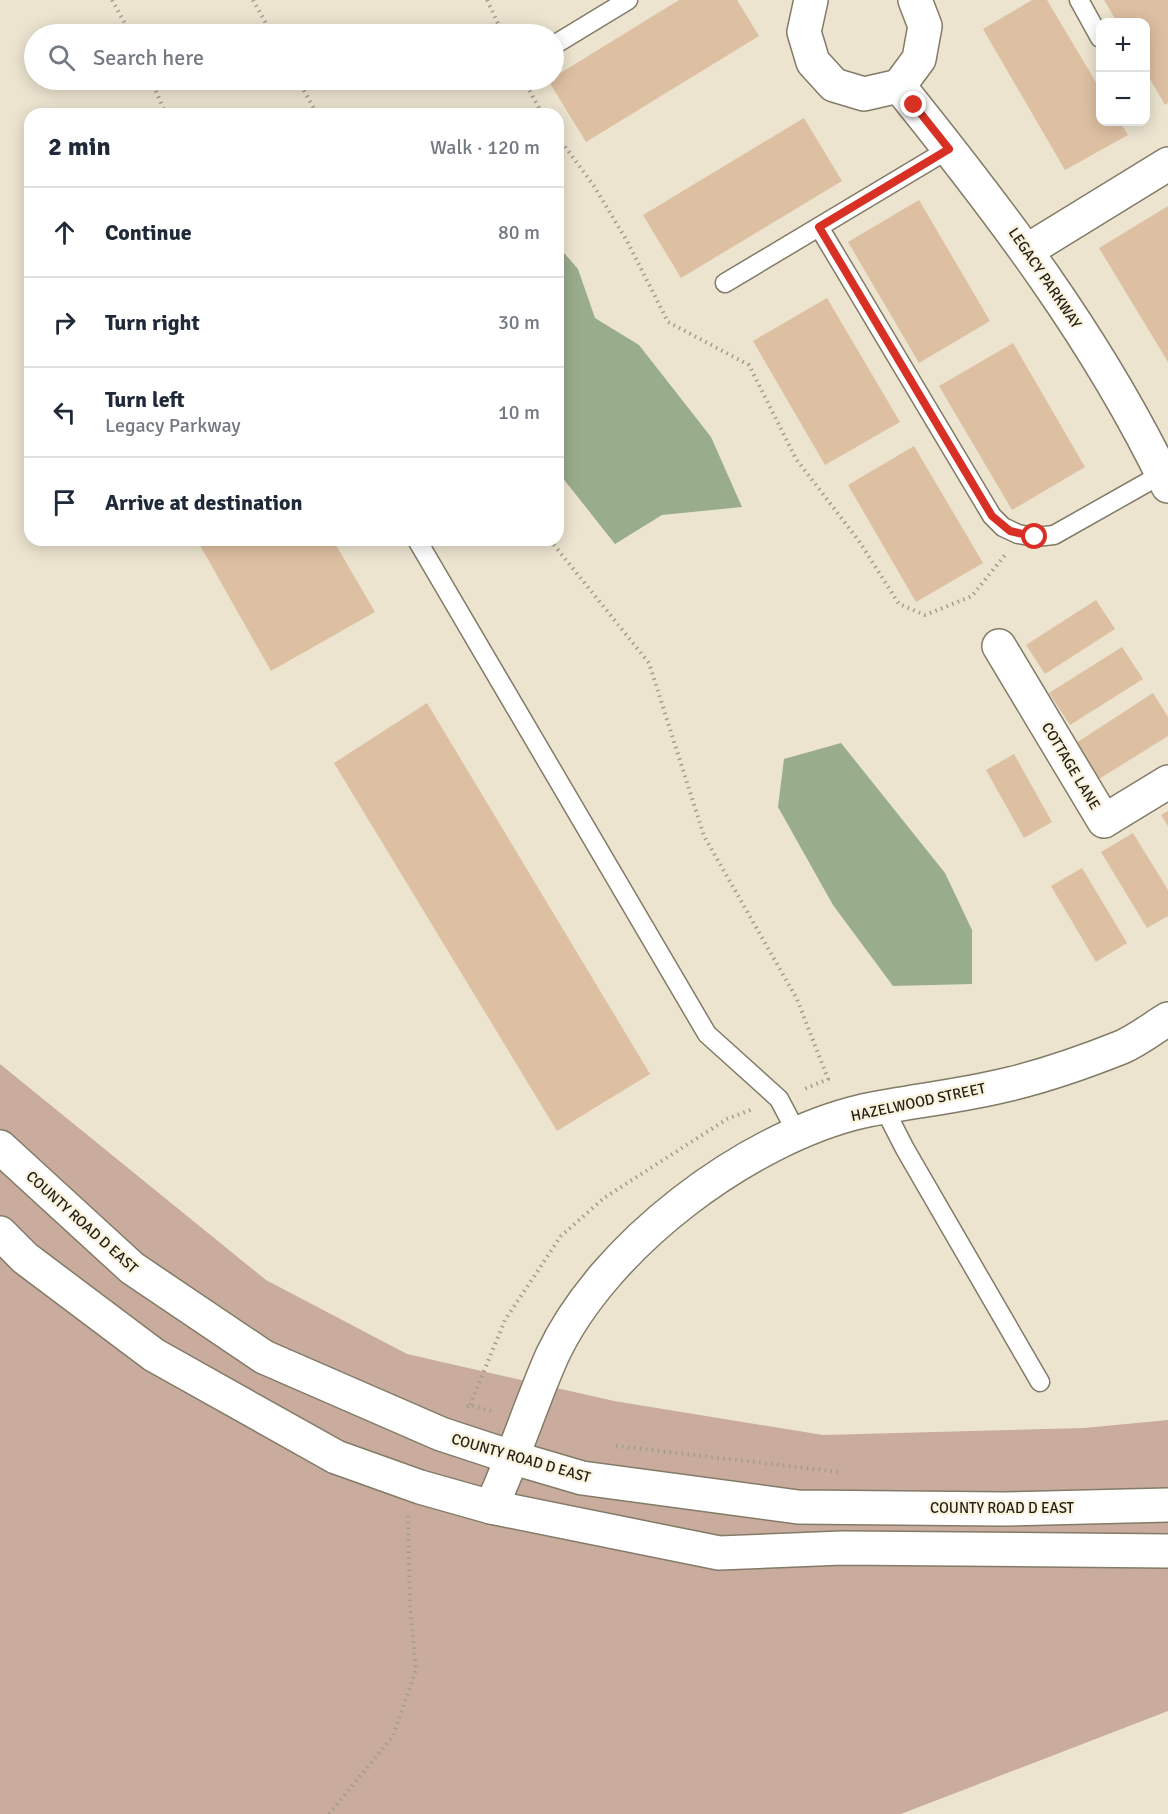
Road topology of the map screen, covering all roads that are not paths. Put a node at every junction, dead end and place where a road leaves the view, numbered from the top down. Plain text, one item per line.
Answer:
1 (628, 0) edge
2 (811, 0) edge
3 (1079, 0) edge
4 (918, 1) edge
5 (1096, 29) edge
6 (564, 39) edge
7 (899, 86) junction
8 (949, 149) junction
9 (1168, 164) edge
10 (819, 227) junction
11 (1028, 250) junction
12 (725, 283) dead end
13 (1165, 480) edge
14 (421, 546) edge
15 (999, 646) dead end
16 (1168, 782) edge
17 (1168, 1019) edge
18 (884, 1108) junction
19 (798, 1135) junction
20 (0, 1147) edge
21 (0, 1233) edge
22 (1040, 1382) dead end
23 (514, 1458) junction
24 (1168, 1505) edge
25 (491, 1507) junction
26 (1168, 1551) edge

1 - 6 lane
2 - 7 street
3 - 5 lane
4 - 7 street
7 - 8 street, LEGACY PARKWAY
8 - 10 lane
8 - 11 street, LEGACY PARKWAY
9 - 11 street
10 - 12 lane
10 - 13 lane
11 - 13 street, LEGACY PARKWAY
14 - 19 lane
15 - 16 street, COTTAGE LANE
17 - 18 street, HAZELWOOD STREET
18 - 19 street, HAZELWOOD STREET
18 - 22 lane
19 - 23 street, HAZELWOOD STREET
20 - 23 street, COUNTY ROAD D EAST
21 - 25 street
23 - 24 street, COUNTY ROAD D EAST
23 - 25 street, HAZELWOOD STREET
25 - 26 street

